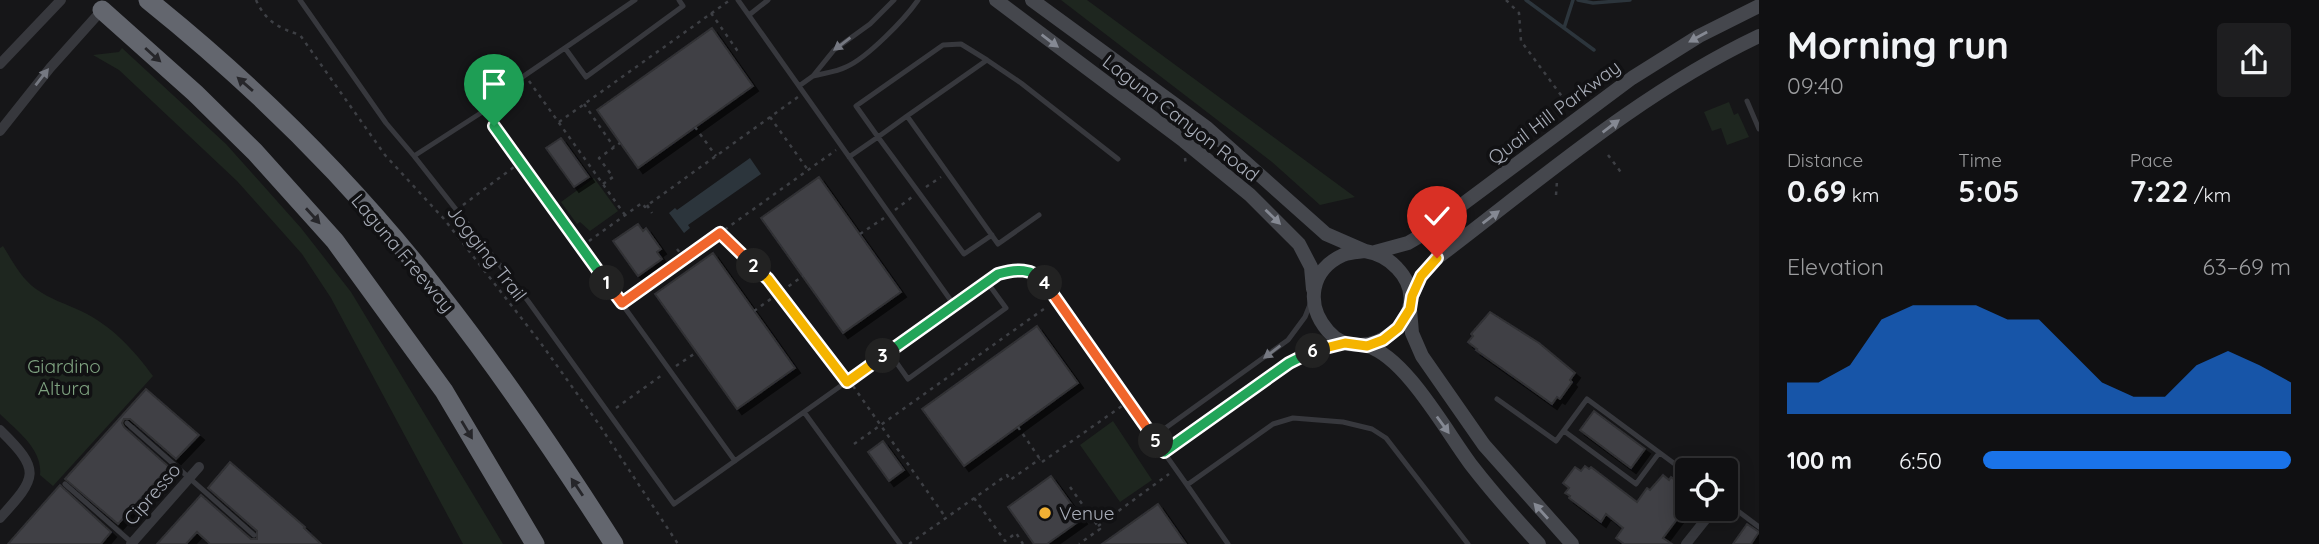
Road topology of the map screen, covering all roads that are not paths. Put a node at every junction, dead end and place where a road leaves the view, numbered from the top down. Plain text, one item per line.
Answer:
1 (61, 0) edge
2 (148, 0) edge
3 (300, 0) edge
4 (635, 0) edge
5 (679, 0) edge
6 (738, 0) edge
7 (768, 0) edge
8 (894, 0) edge
9 (918, 0) edge
10 (996, 0) edge
11 (1032, 0) edge
12 (106, 5) edge
13 (1759, 6) edge
14 (748, 15) junction
15 (1759, 36) edge
16 (565, 48) junction
17 (987, 60) junction
18 (0, 64) edge
19 (813, 76) junction
20 (799, 86) junction
21 (1747, 101) dead end
22 (487, 109) junction
23 (907, 116) junction
24 (1759, 130) edge
25 (0, 131) edge
26 (878, 136) junction
27 (414, 156) junction
28 (849, 157) junction
29 (1118, 159) dead end
30 (1039, 215) dead end
31 (992, 235) junction
32 (1370, 252) junction
33 (987, 282) junction
34 (1313, 294) junction
35 (1411, 303) junction
36 (954, 305) junction
37 (1345, 343) junction
38 (1367, 346) junction
39 (889, 352) junction
40 (1497, 399) dead end
41 (804, 412) junction
42 (127, 423) dead end
43 (0, 430) edge
44 (1564, 431) junction
45 (1153, 437) junction
46 (1164, 452) junction
47 (1660, 453) junction
48 (734, 461) junction
49 (1675, 465) edge
50 (199, 467) dead end
51 (189, 478) junction
52 (65, 484) dead end
53 (1186, 485) junction
54 (1738, 511) edge
55 (0, 518) edge
56 (520, 520) junction
57 (1705, 521) edge
58 (1759, 527) edge
59 (254, 535) dead end
60 (1691, 541) edge
61 (132, 544) edge
62 (525, 544) edge
63 (535, 544) edge
64 (614, 544) edge
65 (900, 544) edge
66 (1228, 544) edge
67 (1468, 544) edge
68 (1539, 544) edge
69 (1572, 544) edge

1 - 18 street
64 -> 2 highway, Laguna Freeway
3 - 27 lane
4 - 16 lane
5 - 16 lane
6 - 14 lane
7 - 14 lane
8 -> 19 lane
9 - 19 lane
10 -> 34 main road, Laguna Canyon Road
11 - 32 main road, Laguna Canyon Road
25 -> 12 street
12 -> 56 highway
13 -> 32 main road, Quail Hill Parkway
14 - 20 lane
35 -> 15 main road
16 - 22 lane
17 - 23 lane
17 - 26 lane
17 - 29 lane
19 - 20 lane
20 - 28 lane
21 - 24 lane
22 - 27 lane
22 - 48 lane
23 - 26 lane
23 - 31 lane
26 - 28 lane
26 - 31 lane
27 - 48 lane
28 - 36 lane
30 - 31 lane
32 - 34 main road
32 - 35 main road
33 - 36 lane
33 - 39 lane
33 - 45 lane
34 - 37 main road
34 -> 45 lane
35 - 38 main road
69 -> 35 main road
36 - 39 lane
37 - 38 main road
37 - 46 lane
38 -> 68 main road
39 - 41 lane
40 - 44 lane
41 - 48 lane
41 - 65 lane
42 - 51 lane
43 - 55 street
44 - 47 lane
44 - 47 lane
45 - 46 lane
46 - 53 lane
47 - 49 lane
50 - 51 street, Cipresso
51 - 59 lane
51 - 61 street, Cipresso
52 - 61 lane
53 - 66 lane
53 - 67 lane
54 - 58 lane
56 - 62 highway
56 - 63 highway
57 - 60 street

